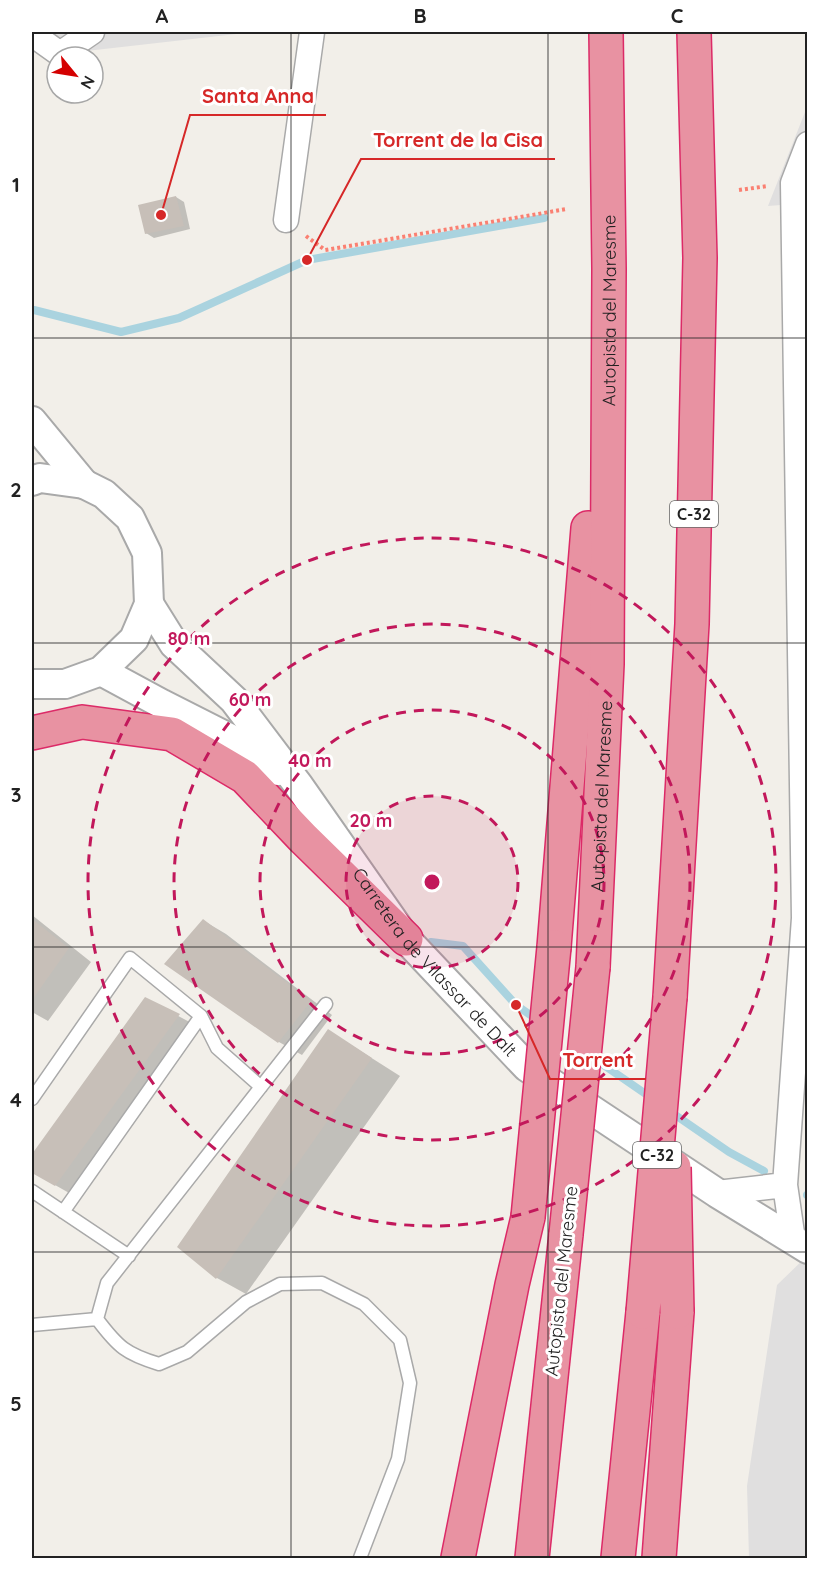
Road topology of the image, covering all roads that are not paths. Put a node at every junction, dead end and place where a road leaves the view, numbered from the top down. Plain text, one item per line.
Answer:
1 (92, 32) edge
2 (312, 32) edge
3 (606, 32) edge
4 (694, 32) edge
5 (32, 34) edge
6 (807, 144) edge
7 (800, 182) edge
8 (286, 220) dead end
9 (609, 269) junction
10 (32, 421) edge
11 (32, 481) edge
12 (84, 484) junction
13 (149, 604) junction
14 (101, 670) junction
15 (32, 684) edge
16 (32, 733) edge
17 (299, 786) junction
18 (406, 939) junction
19 (670, 997) junction
20 (326, 1004) dead end
21 (201, 1016) junction
22 (261, 1087) junction
23 (32, 1099) edge
24 (785, 1185) junction
25 (32, 1191) edge
26 (717, 1193) junction
27 (63, 1212) junction
28 (800, 1244) edge
29 (129, 1256) junction
30 (97, 1319) junction
31 (32, 1325) edge
32 (360, 1558) edge
33 (458, 1558) edge
34 (532, 1558) edge
35 (618, 1558) edge
36 (659, 1558) edge

1 - 5 street
2 - 8 street
3 - 9 highway, Autopista del Maresme
4 - 19 highway, C-32
6 - 7 street
7 - 24 street
9 - 33 highway, bridge
9 - 34 highway, Autopista del Maresme, bridge
10 - 12 street
11 - 12 street
12 - 13 street
13 - 14 street
13 - 17 street, Carretera de Vilassar de Dalt
14 - 15 street
14 - 17 street, Carretera de Vilassar de Dalt
16 - 18 highway
17 - 18 street, Carretera de Vilassar de Dalt
18 - 26 street, Carretera de Vilassar de Dalt
19 - 35 highway, C-32, bridge
19 - 36 highway, bridge
20 - 22 lane
21 - 22 lane
21 - 23 lane
21 - 27 lane
22 - 29 lane
24 - 26 street
24 - 28 street
25 - 27 lane
26 - 28 street, Carretera de Vilassar de Dalt
27 - 29 lane
29 - 30 lane
30 - 31 lane
30 - 32 lane

